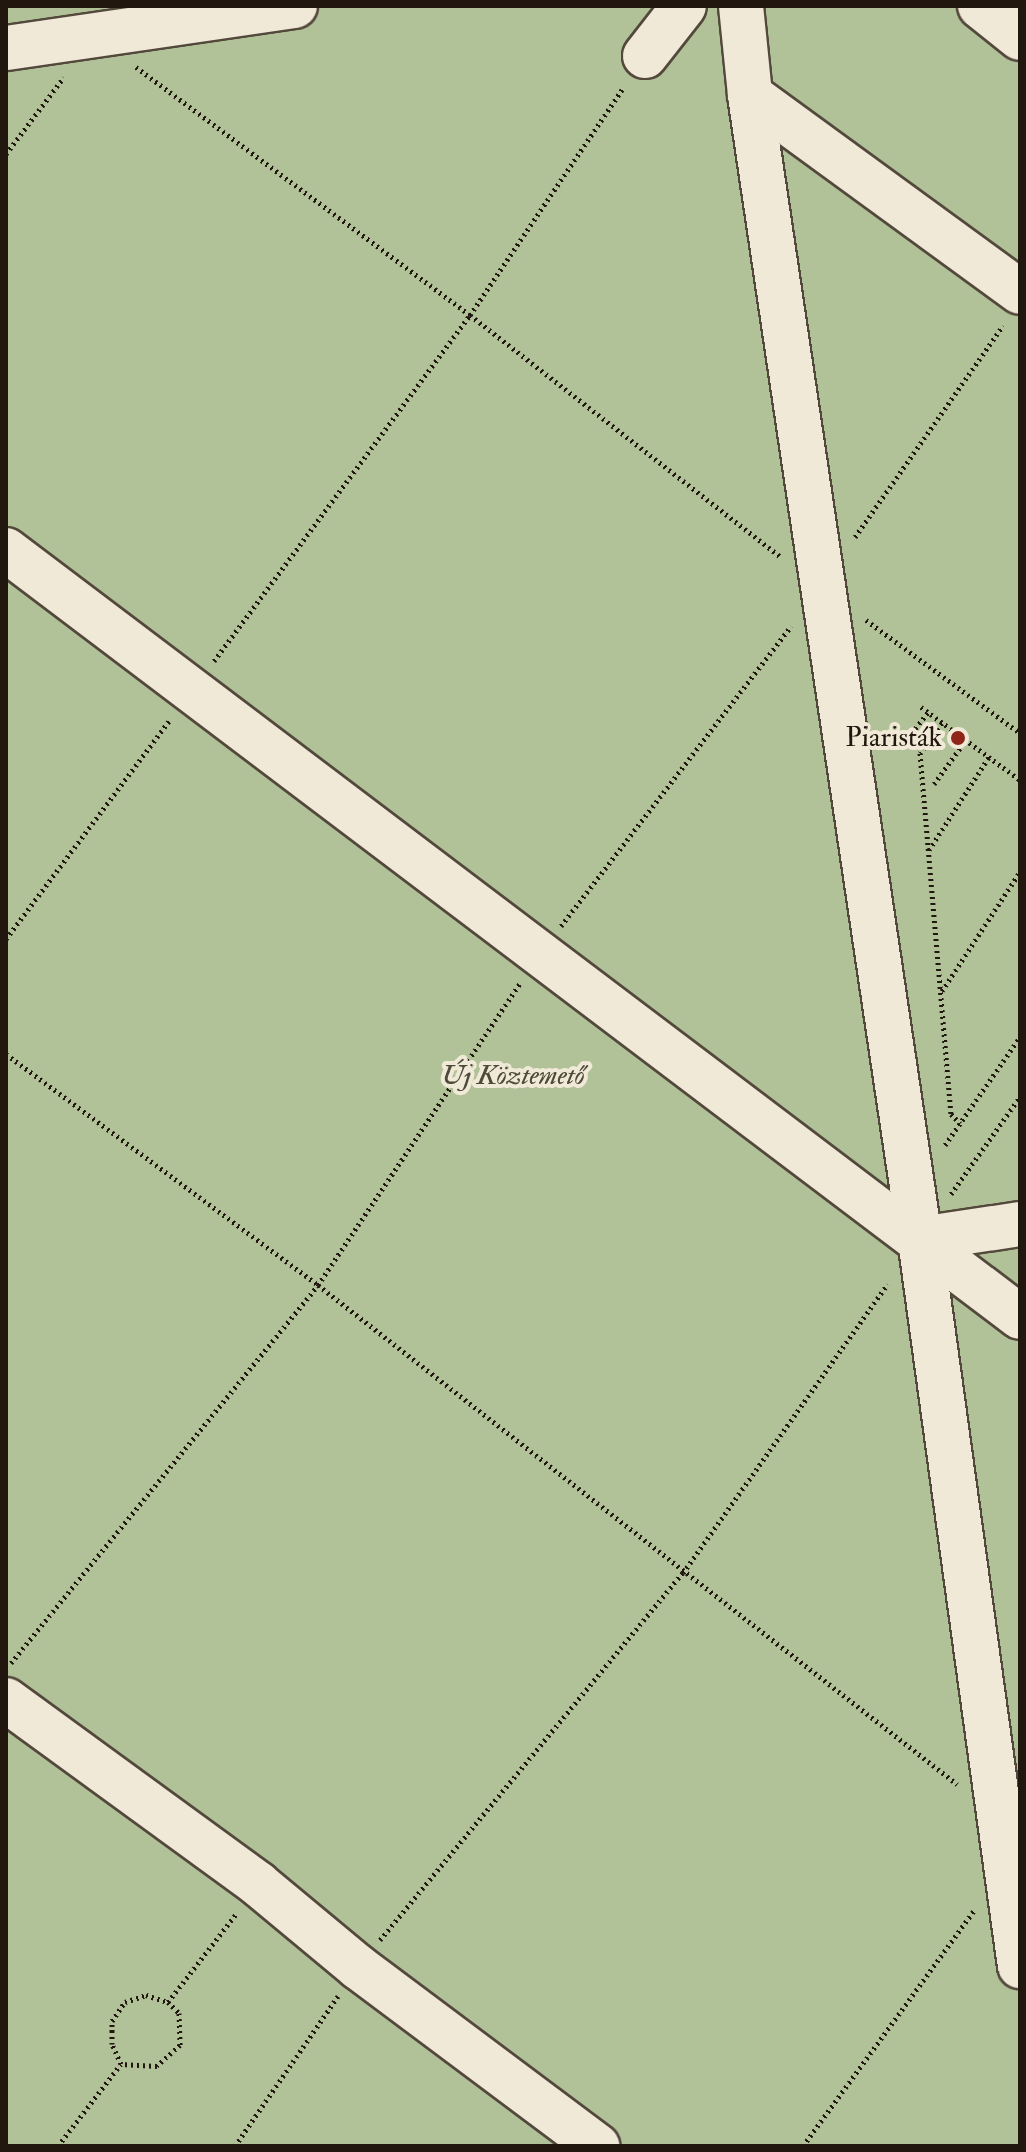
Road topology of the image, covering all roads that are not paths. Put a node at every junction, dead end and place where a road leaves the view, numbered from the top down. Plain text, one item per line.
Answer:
1 (295, 6) edge
2 (684, 6) edge
3 (741, 6) edge
4 (980, 6) edge
5 (1020, 38) edge
6 (6, 48) edge
7 (645, 56) road end
8 (750, 95) junction
9 (1016, 304) edge
10 (6, 550) edge
11 (1020, 1224) edge
12 (920, 1239) junction
13 (1020, 1317) edge
14 (6, 1700) edge
15 (1020, 1966) edge
16 (597, 2146) edge

1 - 6 lane
2 - 7 lane
3 - 8 lane
4 - 5 lane
8 - 9 lane
8 - 12 lane
10 - 12 lane
11 - 12 lane
12 - 13 lane
12 - 15 lane
14 - 16 lane

